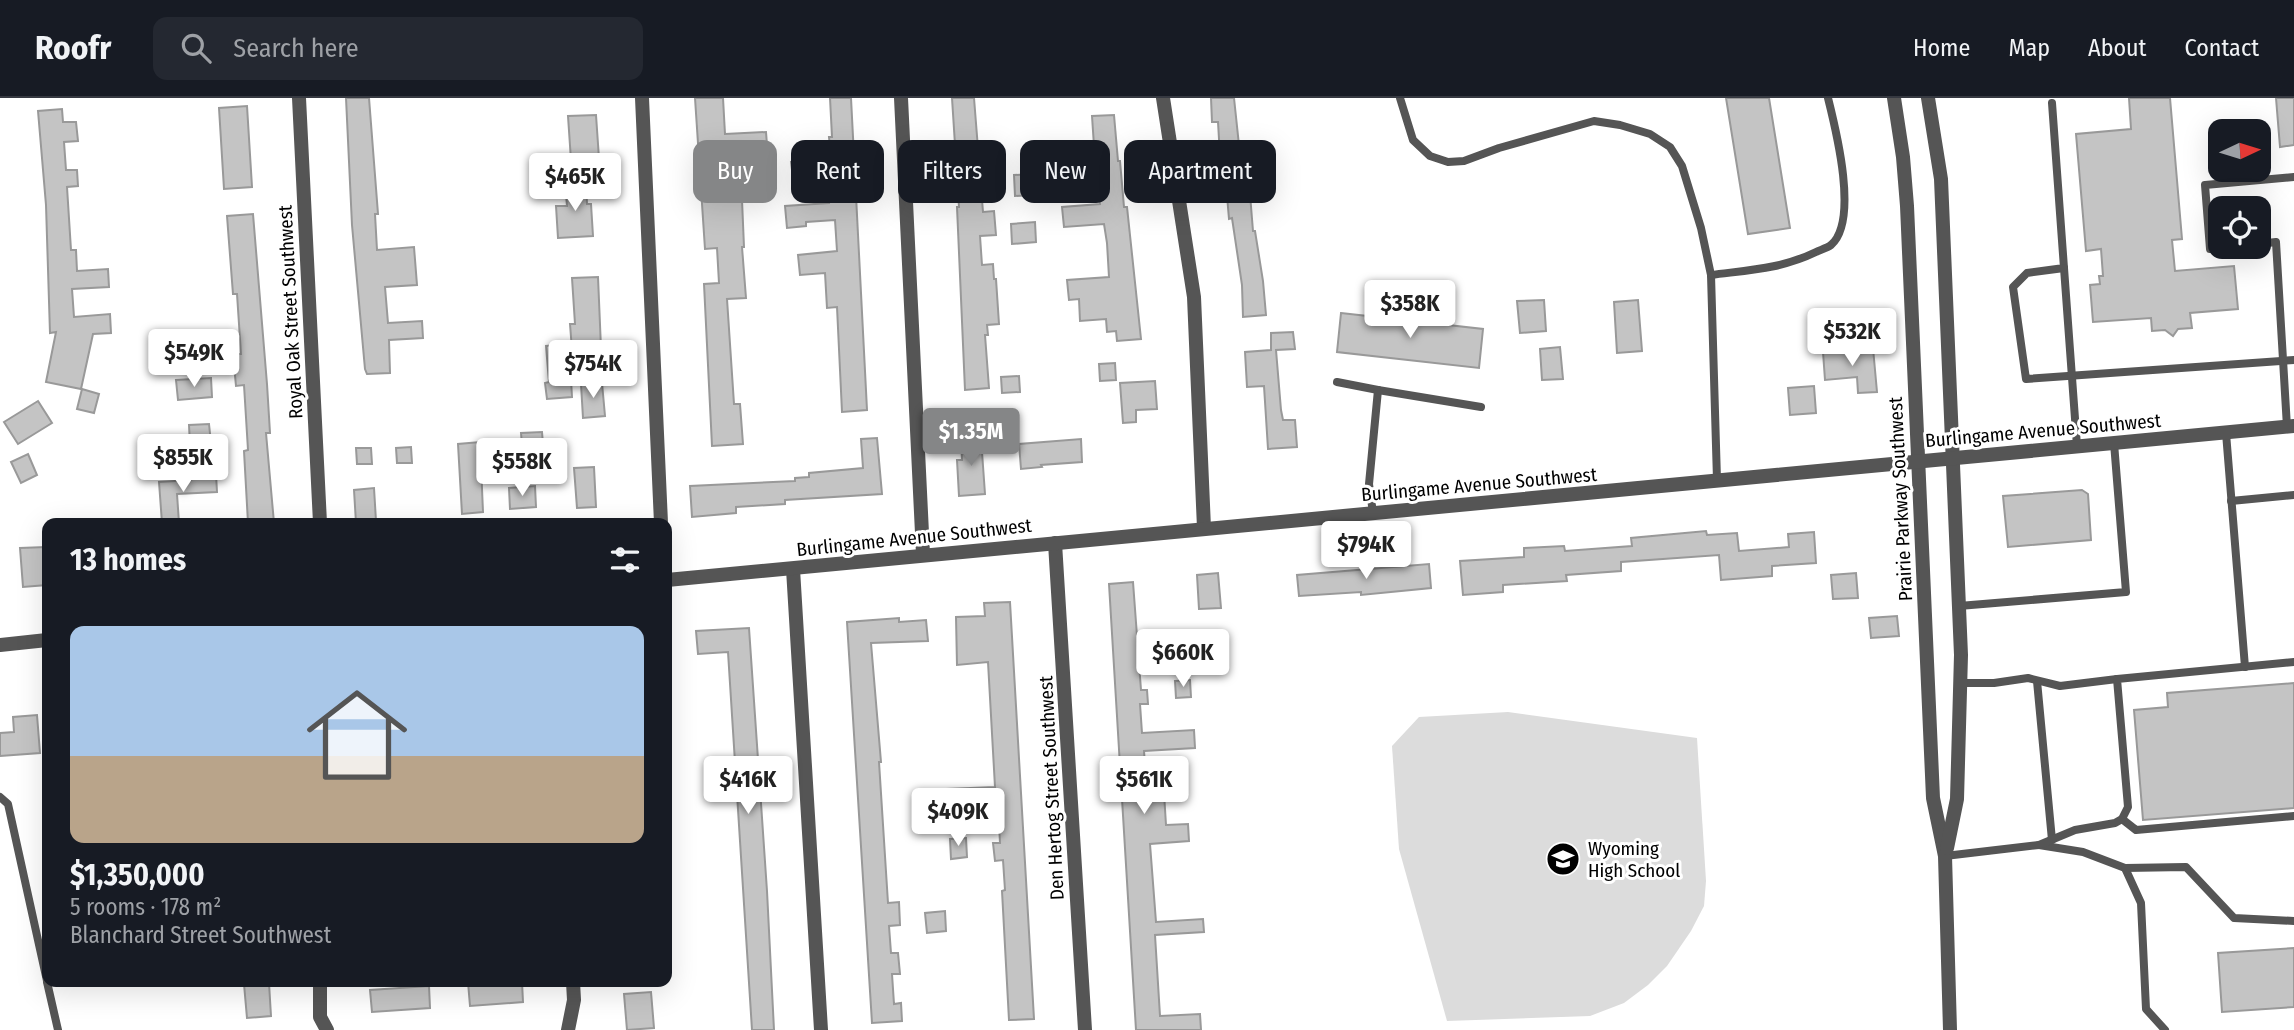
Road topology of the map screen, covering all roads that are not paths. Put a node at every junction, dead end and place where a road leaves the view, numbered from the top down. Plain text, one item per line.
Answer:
1 (299, 98) edge
2 (642, 98) edge
3 (901, 98) edge
4 (1163, 98) edge
5 (1400, 98) edge
6 (1828, 98) edge
7 (1894, 98) edge
8 (1928, 98) edge
9 (2052, 103) dead end
10 (2294, 177) edge
11 (2208, 224) edge
12 (2271, 243) edge
13 (2064, 268) junction
14 (1711, 275) junction
15 (2294, 360) edge
16 (2283, 362) junction
17 (2072, 376) junction
18 (1337, 382) dead end
19 (1378, 390) junction
20 (1481, 407) dead end
21 (2290, 426) edge
22 (2226, 433) junction
23 (2114, 443) junction
24 (2077, 446) junction
25 (1952, 457) junction
26 (1917, 461) junction
27 (1717, 480) junction
28 (2294, 495) edge
29 (2231, 501) junction
30 (1373, 513) junction
31 (320, 518) edge
32 (661, 518) edge
33 (1204, 528) junction
34 (1055, 543) junction
35 (923, 554) junction
36 (793, 569) junction
37 (672, 580) edge
38 (1959, 606) junction
39 (42, 641) edge
40 (0, 645) edge
41 (2294, 662) edge
42 (2245, 667) junction
43 (2117, 679) junction
44 (2037, 681) junction
45 (1961, 683) junction
46 (0, 797) edge
47 (2294, 816) edge
48 (2122, 819) junction
49 (2052, 840) junction
50 (2039, 845) junction
51 (1945, 856) junction
52 (2124, 868) junction
53 (2294, 921) edge
54 (42, 958) edge
55 (48, 987) edge
56 (320, 987) edge
57 (573, 987) edge
58 (58, 1030) edge
59 (327, 1030) edge
60 (568, 1030) edge
61 (821, 1030) edge
62 (1084, 1030) edge
63 (1950, 1030) edge
64 (2165, 1030) edge

1 - 31 street, Royal Oak Street Southwest
2 - 32 street
3 - 35 street
4 - 33 street
5 - 14 lane
6 - 14 lane
7 - 26 street, Prairie Parkway Southwest
8 - 25 street, Prairie Parkway Southwest
9 - 13 lane
10 - 11 lane
12 - 16 lane
13 - 17 lane
13 - 17 lane
14 - 27 lane
15 - 16 lane
16 - 17 lane
16 - 21 lane
17 - 24 lane
18 - 19 lane
19 - 20 lane
19 - 30 lane
21 - 22 street, Burlingame Avenue Southwest
22 - 23 street, Burlingame Avenue Southwest
22 - 29 lane
23 - 24 street, Burlingame Avenue Southwest
23 - 38 lane
24 - 25 street, Burlingame Avenue Southwest
25 - 26 street, Burlingame Avenue Southwest
25 - 38 street, Prairie Parkway Southwest
26 - 27 street, Burlingame Avenue Southwest
26 - 51 street, Prairie Parkway Southwest
27 - 30 street, Burlingame Avenue Southwest
28 - 29 lane
29 - 42 lane
30 - 33 street, Burlingame Avenue Southwest
33 - 34 street, Burlingame Avenue Southwest
34 - 35 street, Burlingame Avenue Southwest
34 - 62 street, Den Hertog Street Southwest
35 - 36 street, Burlingame Avenue Southwest
36 - 37 street, Burlingame Avenue Southwest
36 - 61 street
38 - 45 street, Prairie Parkway Southwest
39 - 40 street
41 - 42 lane
42 - 43 lane
43 - 44 lane
43 - 48 lane
44 - 45 lane
44 - 49 lane
45 - 51 street, Prairie Parkway Southwest
46 - 54 lane
47 - 48 lane
48 - 49 lane
49 - 50 lane
50 - 51 lane
50 - 52 lane
51 - 63 street, Prairie Parkway Southwest
52 - 53 lane
52 - 64 lane
55 - 58 lane
56 - 59 street
57 - 60 street

